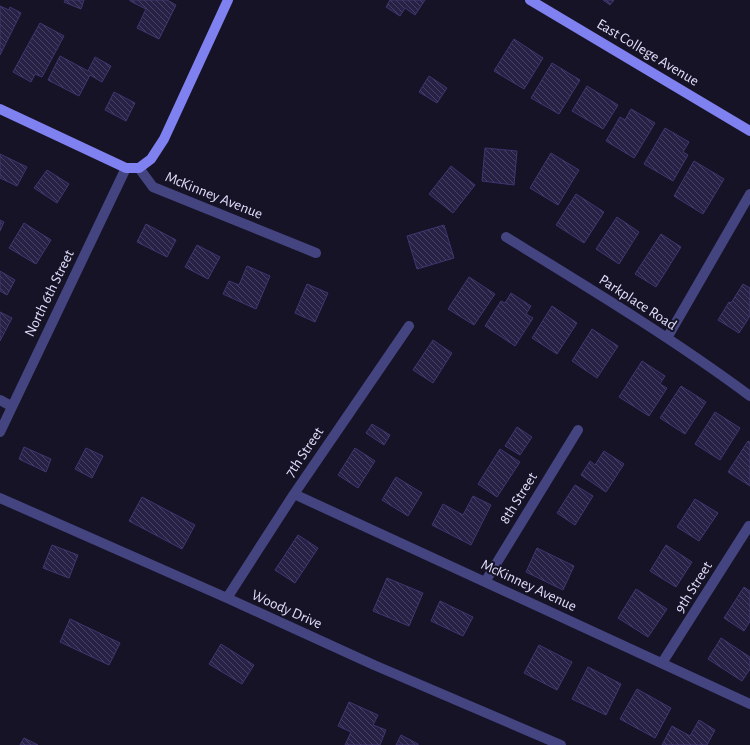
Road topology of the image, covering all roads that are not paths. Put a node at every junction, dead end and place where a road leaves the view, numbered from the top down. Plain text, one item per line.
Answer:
1 (530, 0) edge
2 (225, 1) edge
3 (0, 109) edge
4 (750, 131) edge
5 (126, 168) junction
6 (139, 168) junction
7 (750, 194) edge
8 (506, 237) dead end
9 (316, 253) dead end
10 (410, 326) dead end
11 (667, 338) junction
12 (750, 396) edge
13 (0, 400) edge
14 (11, 406) junction
15 (578, 430) dead end
16 (0, 432) edge
17 (294, 494) junction
18 (0, 498) edge
19 (749, 526) dead end
20 (485, 582) junction
21 (227, 598) junction
22 (662, 663) junction
23 (750, 704) edge
24 (561, 745) edge

1 - 4 main road, East College Avenue
2 - 6 main road
3 - 5 main road
5 - 6 main road
5 - 14 street, North 6th Street
6 - 9 street, McKinney Avenue
7 - 11 street
8 - 11 street, Parkplace Road
10 - 17 street, 7th Street
11 - 12 street, Parkplace Road
13 - 14 street
14 - 16 street, North 6th Street
15 - 20 street, 8th Street
17 - 20 street, McKinney Avenue
17 - 21 street, 7th Street
18 - 21 street, Woody Drive
19 - 22 street, 9th Street
20 - 22 street, McKinney Avenue
21 - 24 street, Woody Drive
22 - 23 street, McKinney Avenue

